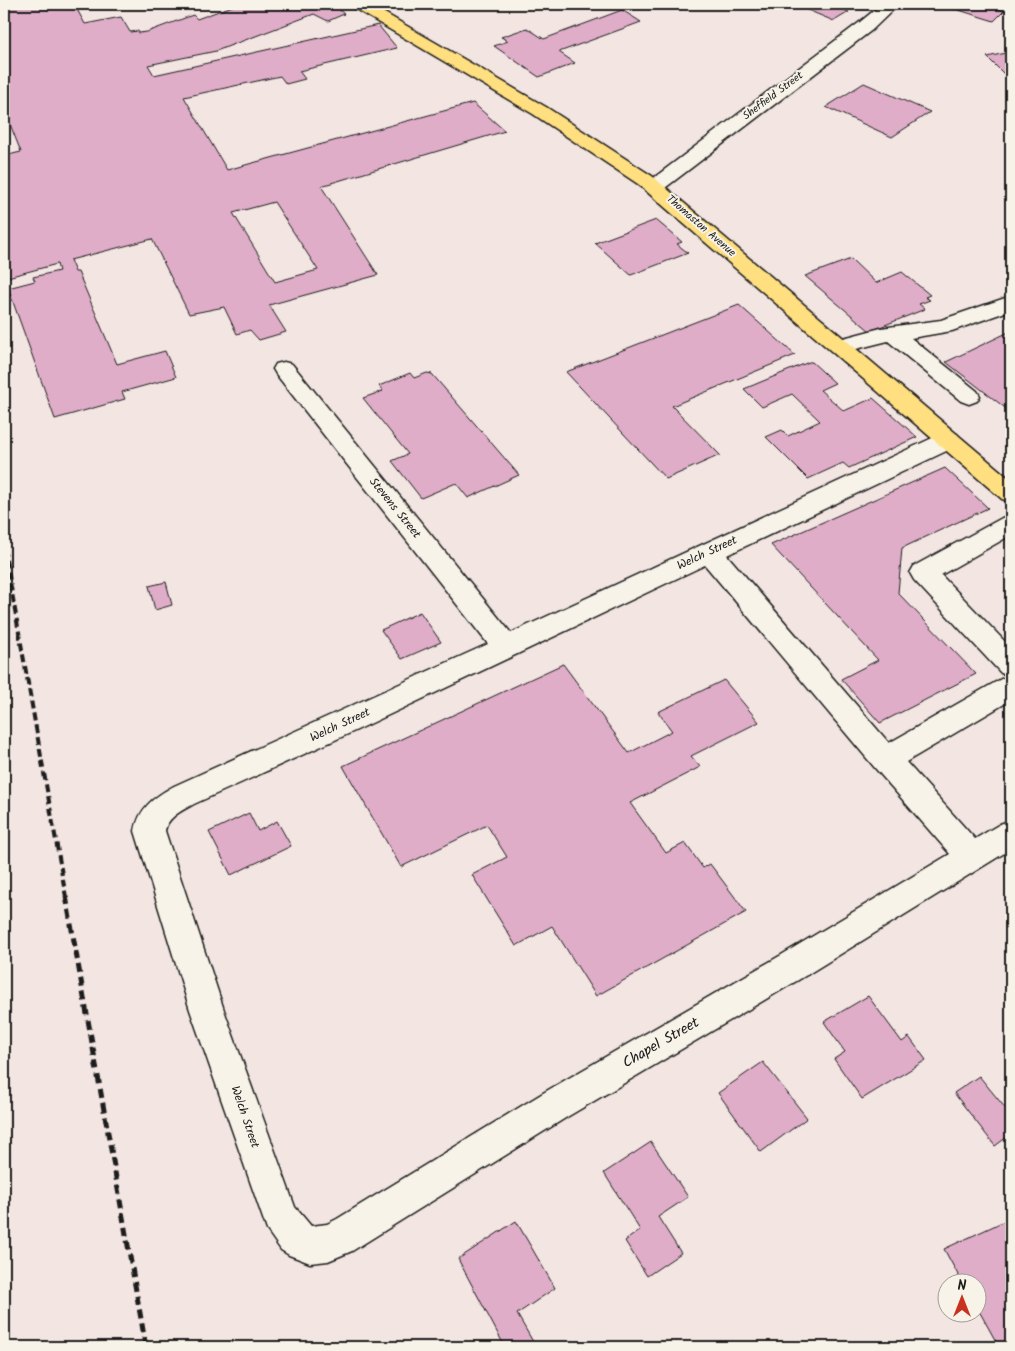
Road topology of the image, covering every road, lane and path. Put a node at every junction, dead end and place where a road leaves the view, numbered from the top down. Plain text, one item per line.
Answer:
1 (358, 4) edge
2 (891, 4) edge
3 (654, 187) junction
4 (1011, 303) edge
5 (893, 334) junction
6 (840, 346) junction
7 (284, 369) dead end
8 (969, 396) dead end
9 (949, 440) junction
10 (1011, 493) edge
11 (1011, 524) edge
12 (709, 552) junction
13 (1002, 641) edge
14 (506, 646) junction
15 (1011, 665) edge
16 (1011, 687) edge
17 (885, 759) junction
18 (1011, 833) edge
19 (972, 857) junction
20 (308, 1246) joint

1 - 3 main road, Thomaston Avenue
2 - 3 street, Sheffield Street
3 - 6 main road, Thomaston Avenue
4 - 5 street
5 - 6 street
5 - 8 street
6 - 9 main road, Thomaston Avenue
7 - 14 street, Stevens Street
9 - 10 main road, Thomaston Avenue
9 - 12 street, Welch Street
11 - 13 street
12 - 14 street, Welch Street
12 - 17 street
13 - 15 street
14 - 20 street, Welch Street
16 - 17 street
17 - 19 street
18 - 19 street, Chapel Street
19 - 20 street, Chapel Street

